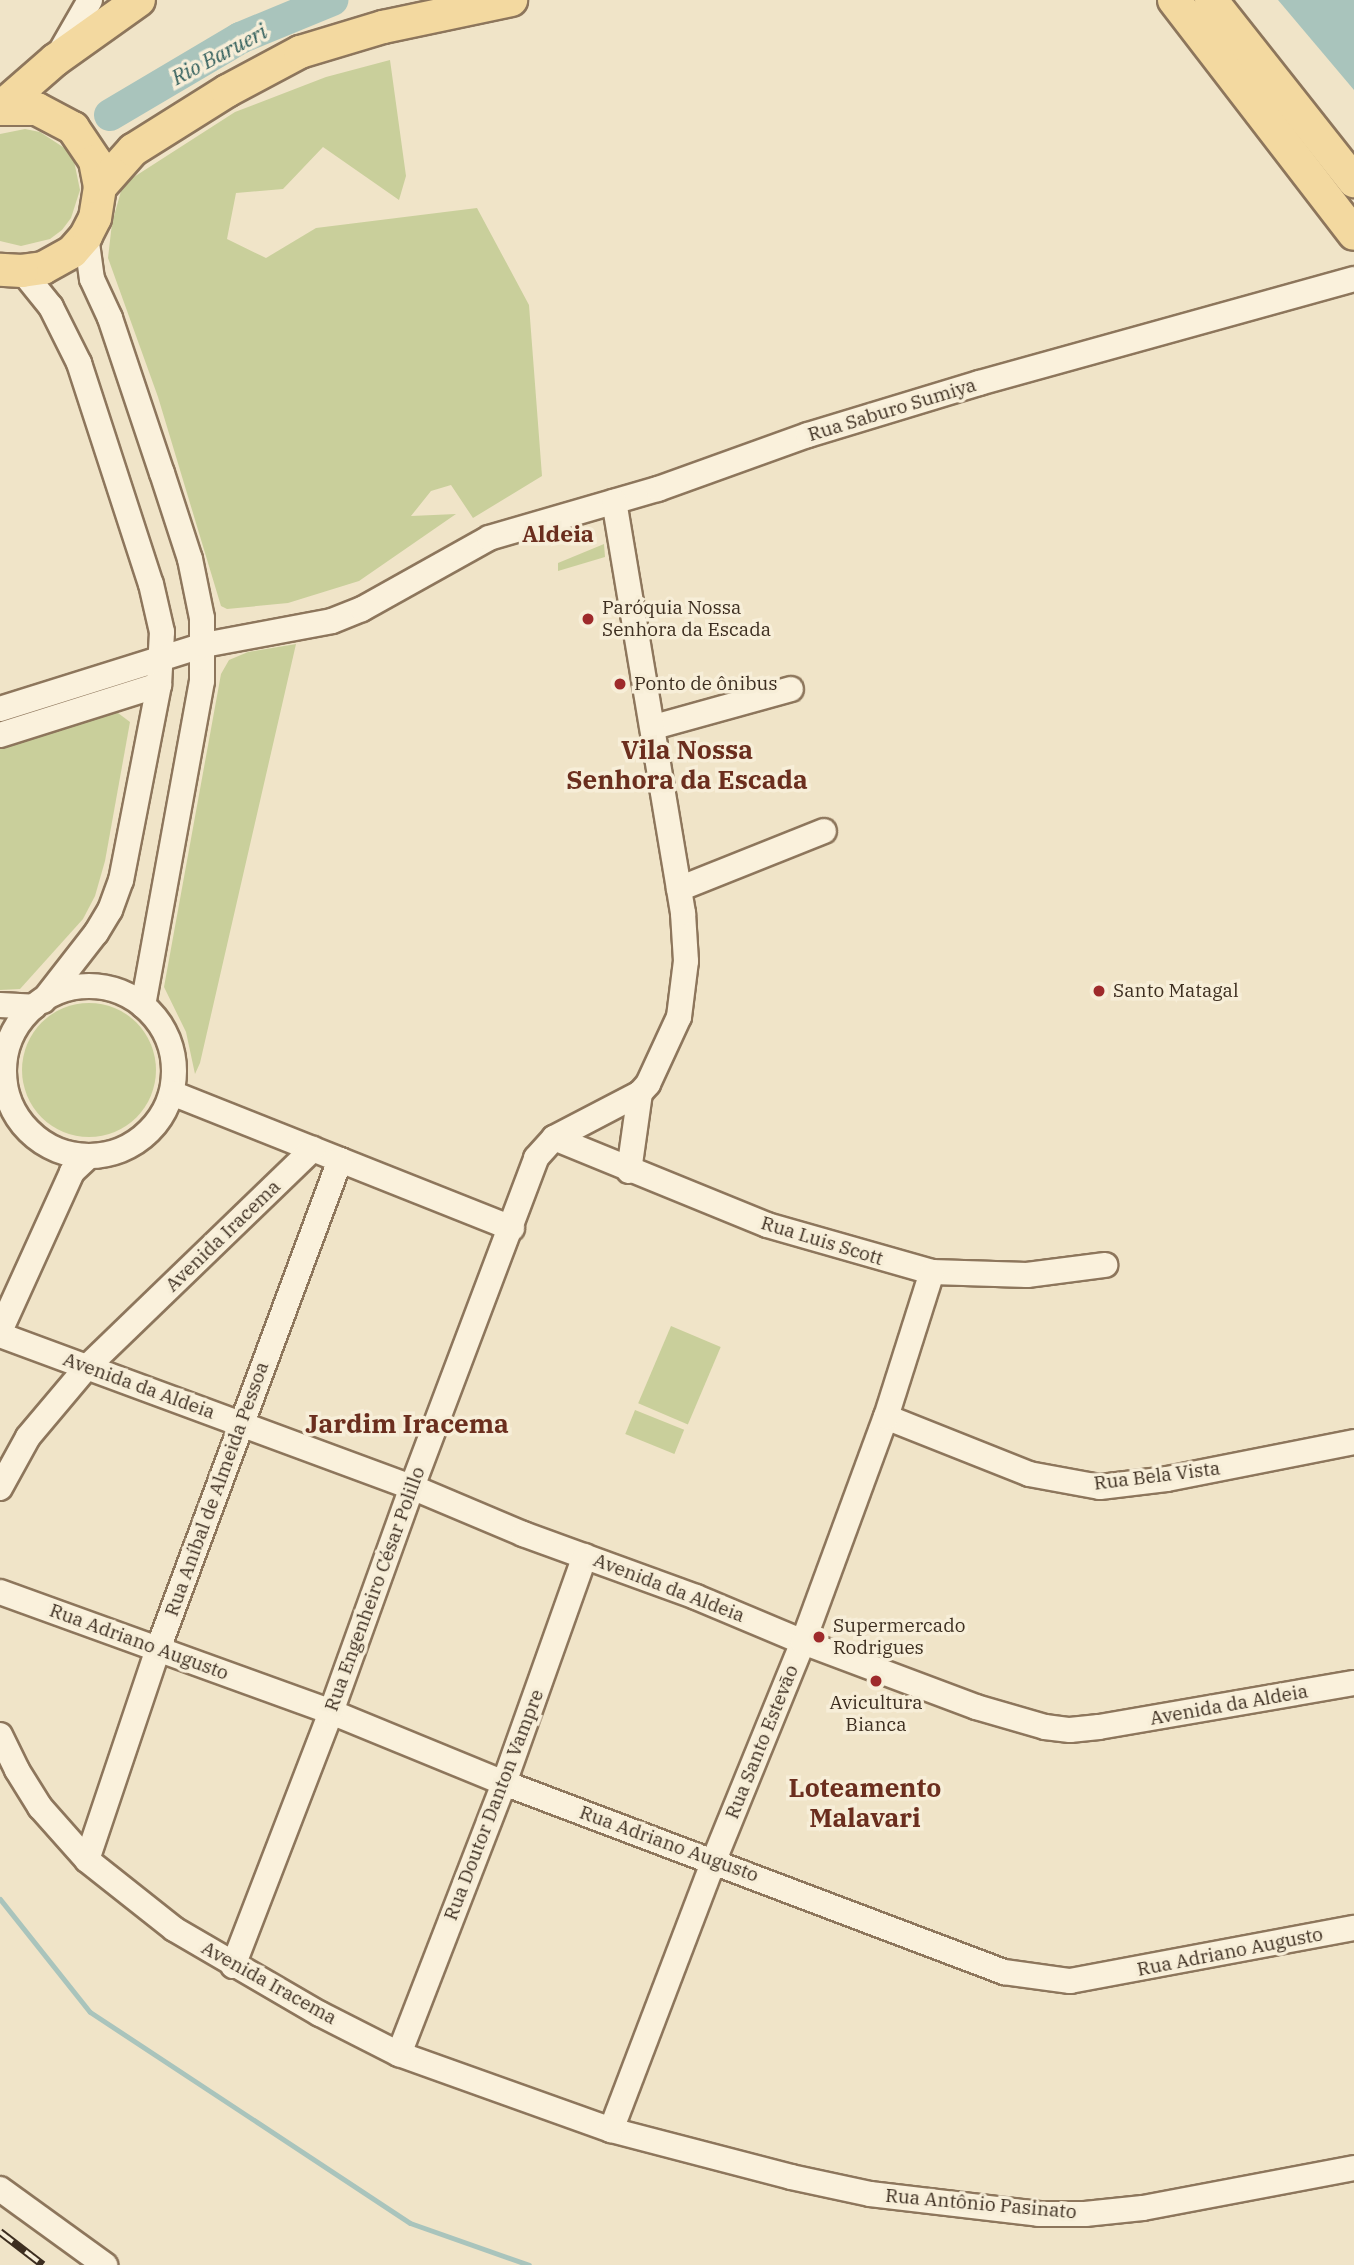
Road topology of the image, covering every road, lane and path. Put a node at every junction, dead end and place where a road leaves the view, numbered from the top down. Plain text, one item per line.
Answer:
1 (90, 0) edge
2 (121, 0) edge
3 (139, 0) edge
4 (511, 0) edge
5 (1174, 0) edge
6 (1211, 0) edge
7 (66, 53) junction
8 (0, 108) edge
9 (1354, 181) edge
10 (100, 187) junction
11 (1354, 233) edge
12 (86, 236) junction
13 (9, 272) edge
14 (1354, 279) edge
15 (614, 502) junction
16 (204, 645) junction
17 (163, 657) junction
18 (159, 685) junction
19 (791, 688) dead end
20 (0, 709) edge
21 (654, 727) junction
22 (0, 735) edge
23 (824, 831) dead end
24 (679, 889) junction
25 (0, 1005) edge
26 (143, 1006) junction
27 (24, 1018) edge
28 (172, 1093) junction
29 (640, 1093) junction
30 (554, 1138) junction
31 (313, 1149) junction
32 (89, 1156) junction
33 (340, 1160) junction
34 (629, 1171) junction
35 (512, 1228) junction
36 (1105, 1265) dead end
37 (932, 1272) junction
38 (0, 1333) edge
39 (87, 1367) junction
40 (886, 1417) junction
41 (240, 1423) junction
42 (1354, 1442) edge
43 (411, 1487) junction
44 (0, 1488) edge
45 (585, 1556) junction
46 (0, 1592) edge
47 (803, 1642) junction
48 (158, 1649) junction
49 (1354, 1683) edge
50 (331, 1712) junction
51 (0, 1735) edge
52 (504, 1783) junction
53 (87, 1860) junction
54 (714, 1860) junction
55 (1354, 1928) edge
56 (233, 1966) junction
57 (399, 2054) junction
58 (611, 2130) junction
59 (1354, 2168) edge
60 (0, 2189) edge
61 (105, 2265) edge

1 - 7 street
2 - 7 main road
3 - 7 main road
4 - 10 main road
5 - 11 main road
6 - 9 main road
7 - 8 main road
8 - 10 main road
10 - 12 main road
12 - 13 main road
12 - 16 street
13 - 17 street
14 - 15 street, Rua Saburo Sumiya
15 - 16 street, Rua Saburo Sumiya
15 - 21 street
16 - 17 street, Rua Saburo Sumiya
16 - 26 street
17 - 18 street
17 - 20 street, Rua Saburo Sumiya
18 - 22 street
18 - 27 street
19 - 21 street
21 - 24 street
23 - 24 street
24 - 29 street
25 - 27 street
26 - 27 street
26 - 28 street
27 - 32 street
28 - 31 street
28 - 32 street
29 - 30 street
29 - 34 street
30 - 34 street, Rua Luis Scott
30 - 35 street, Rua Engenheiro César Polillo
31 - 33 street
31 - 39 street, Avenida Iracema
32 - 38 street
33 - 35 street
33 - 41 street, Rua Aníbal de Almeida Pessoa
34 - 37 street, Rua Luis Scott
35 - 43 street, Rua Engenheiro César Polillo
36 - 37 street, Rua Luis Scott
37 - 40 street, Rua Santo Estevão
38 - 39 street, Avenida da Aldeia
39 - 41 street, Avenida da Aldeia
39 - 44 street, Avenida Iracema
40 - 42 street, Rua Bela Vista
40 - 47 street, Rua Santo Estevão
41 - 43 street, Avenida da Aldeia
41 - 48 street, Rua Aníbal de Almeida Pessoa
43 - 45 street, Avenida da Aldeia
43 - 50 street, Rua Engenheiro César Polillo
45 - 47 street, Avenida da Aldeia
45 - 52 street, Rua Doutor Danton Vampre
46 - 48 street, Rua Adriano Augusto
47 - 49 street, Avenida da Aldeia
47 - 54 street, Rua Santo Estevão
48 - 50 street, Rua Adriano Augusto
48 - 53 street, Rua Aníbal de Almeida Pessoa
50 - 52 street, Rua Adriano Augusto
50 - 56 street, Rua Engenheiro César Polillo
51 - 53 street, Avenida Iracema
52 - 54 street, Rua Adriano Augusto
52 - 57 street, Rua Doutor Danton Vampre
53 - 56 street, Avenida Iracema
54 - 55 street, Rua Adriano Augusto
54 - 58 street, Rua Santo Estevão
56 - 57 street, Avenida Iracema
57 - 58 street, Avenida Iracema
58 - 59 street, Rua Antônio Pasinato
60 - 61 street

